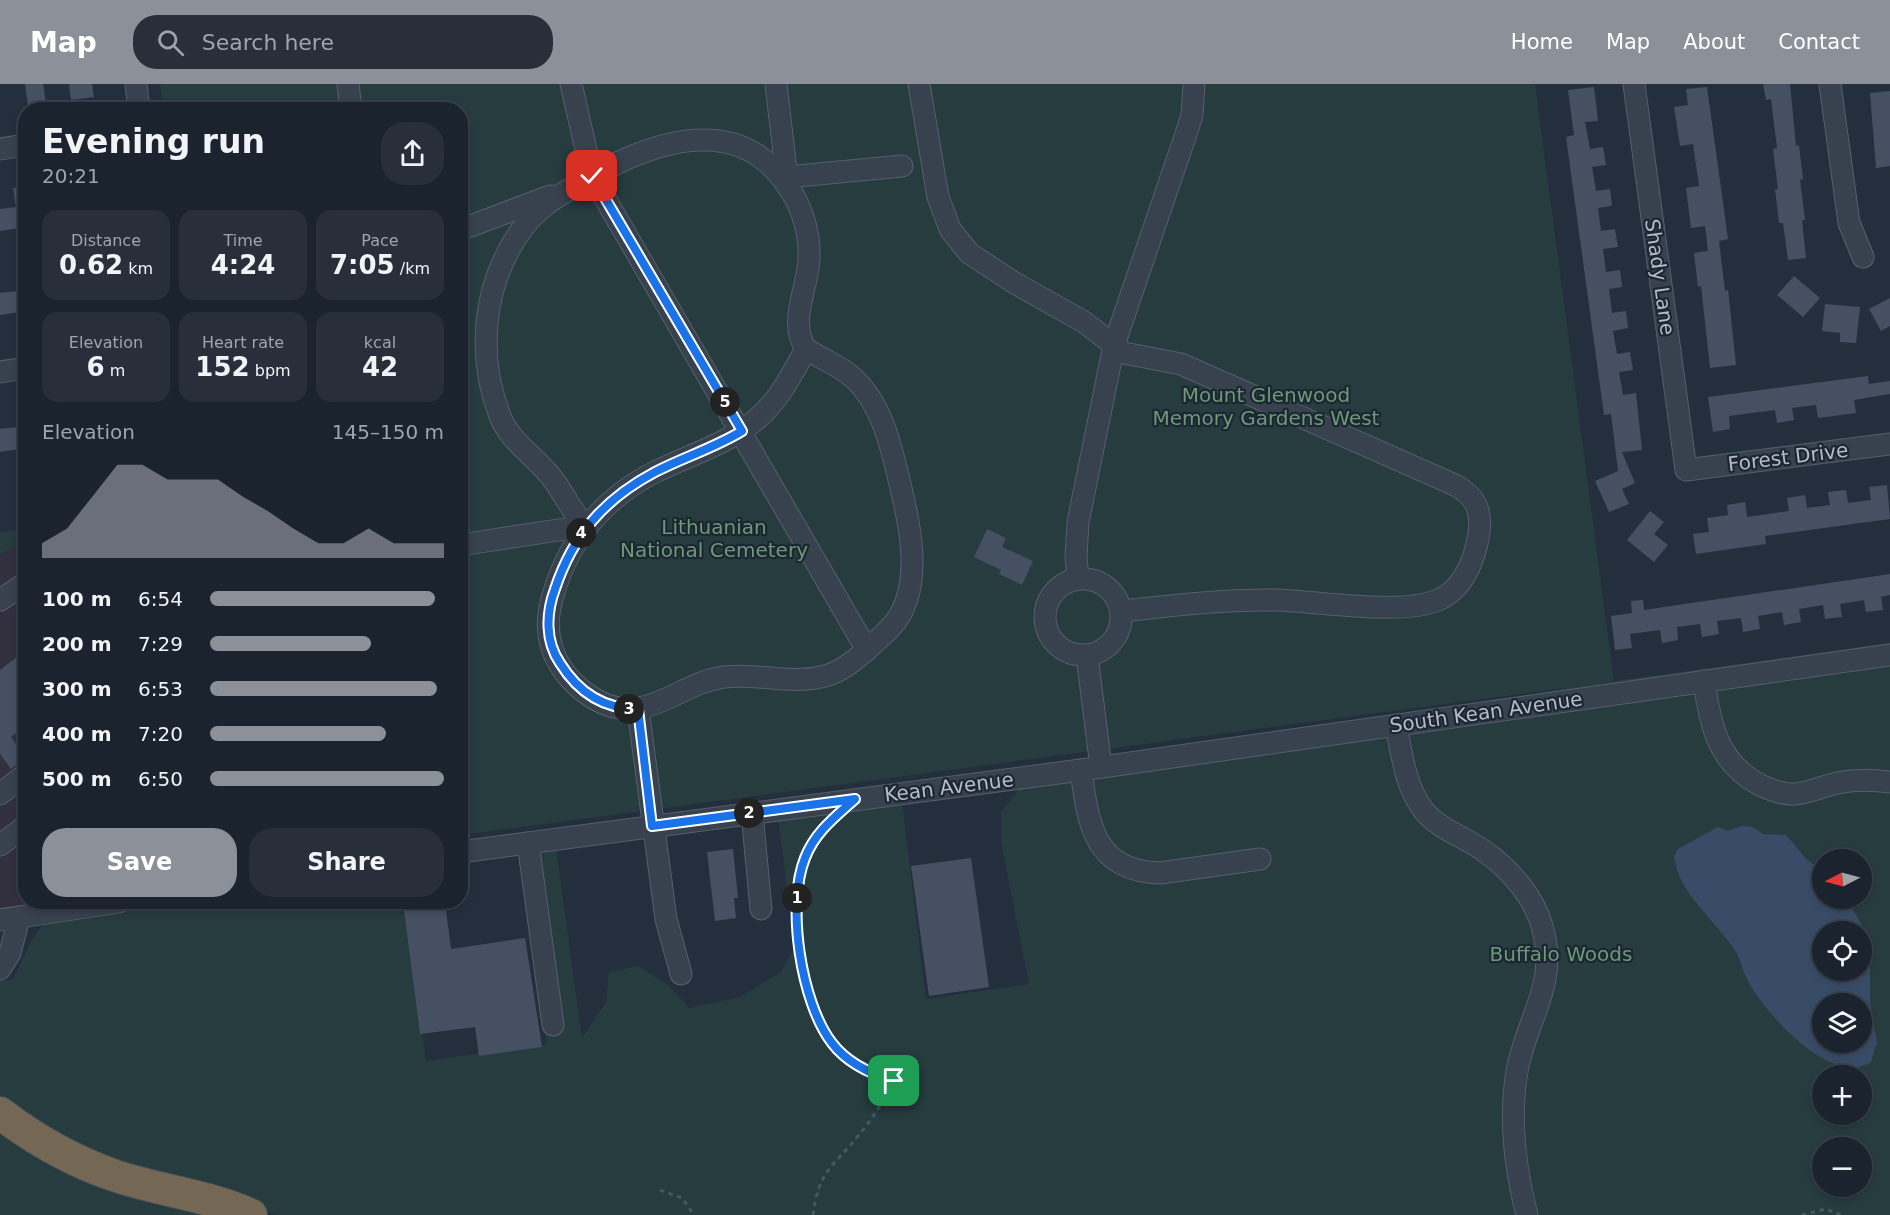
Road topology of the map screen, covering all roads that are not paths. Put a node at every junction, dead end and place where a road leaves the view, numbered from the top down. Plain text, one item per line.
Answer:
1 (136, 84) edge
2 (348, 84) edge
3 (571, 84) edge
4 (776, 84) edge
5 (919, 84) edge
6 (1194, 84) edge
7 (1634, 84) edge
8 (1830, 84) edge
9 (138, 102) edge
10 (350, 102) edge
11 (18, 146) edge
12 (0, 149) edge
13 (902, 166) dead end
14 (592, 176) junction
15 (788, 182) junction
16 (563, 191) junction
17 (468, 227) edge
18 (1863, 257) dead end
19 (1114, 345) junction
20 (806, 349) junction
21 (18, 369) edge
22 (0, 372) edge
23 (742, 431) junction
24 (1890, 444) edge
25 (1686, 470) joint
26 (585, 526) junction
27 (468, 544) edge
28 (1078, 578) junction
29 (18, 588) edge
30 (0, 600) edge
31 (1121, 611) junction
32 (867, 650) junction
33 (1890, 655) edge
34 (1088, 656) junction
35 (1704, 681) junction
36 (638, 709) junction
37 (1396, 725) junction
38 (1091, 769) junction
39 (18, 780) edge
40 (1890, 782) edge
41 (0, 794) edge
42 (752, 813) junction
43 (652, 826) junction
44 (18, 832) edge
45 (528, 843) junction
46 (0, 845) edge
47 (468, 851) edge
48 (1260, 859) dead end
49 (74, 909) edge
50 (761, 909) dead end
51 (10, 919) edge
52 (0, 969) edge
53 (681, 974) dead end
54 (553, 1024) dead end
55 (0, 1113) edge
56 (251, 1215) edge
57 (1527, 1215) edge

1 - 9 street
2 - 10 street
3 - 14 street
4 - 15 street
5 - 19 street
6 - 19 street
7 - 25 street, Shady Lane
8 - 18 street
11 - 12 street
13 - 15 street
14 - 15 street
14 - 16 street
14 - 23 street
15 - 20 street
16 - 17 street
16 - 26 street
19 - 28 street
19 - 31 street
20 - 23 street
20 - 32 street
21 - 22 street
23 - 26 street
23 - 32 street
24 - 25 street, Forest Drive
26 - 27 street
26 - 36 street
28 - 31 street
28 - 34 street
29 - 30 street
31 - 34 street
32 - 36 street
33 - 35 street, South Kean Avenue
34 - 38 street
35 - 37 street, South Kean Avenue
35 - 40 street
36 - 43 street
37 - 38 street, South Kean Avenue
37 - 57 street
38 - 42 street, Kean Avenue
38 - 48 street
39 - 41 street
42 - 43 street, Kean Avenue
42 - 50 street
43 - 45 street, Kean Avenue
43 - 53 street
44 - 46 street
45 - 47 street, Kean Avenue
45 - 54 street
49 - 51 street
51 - 52 street
55 - 56 highway

